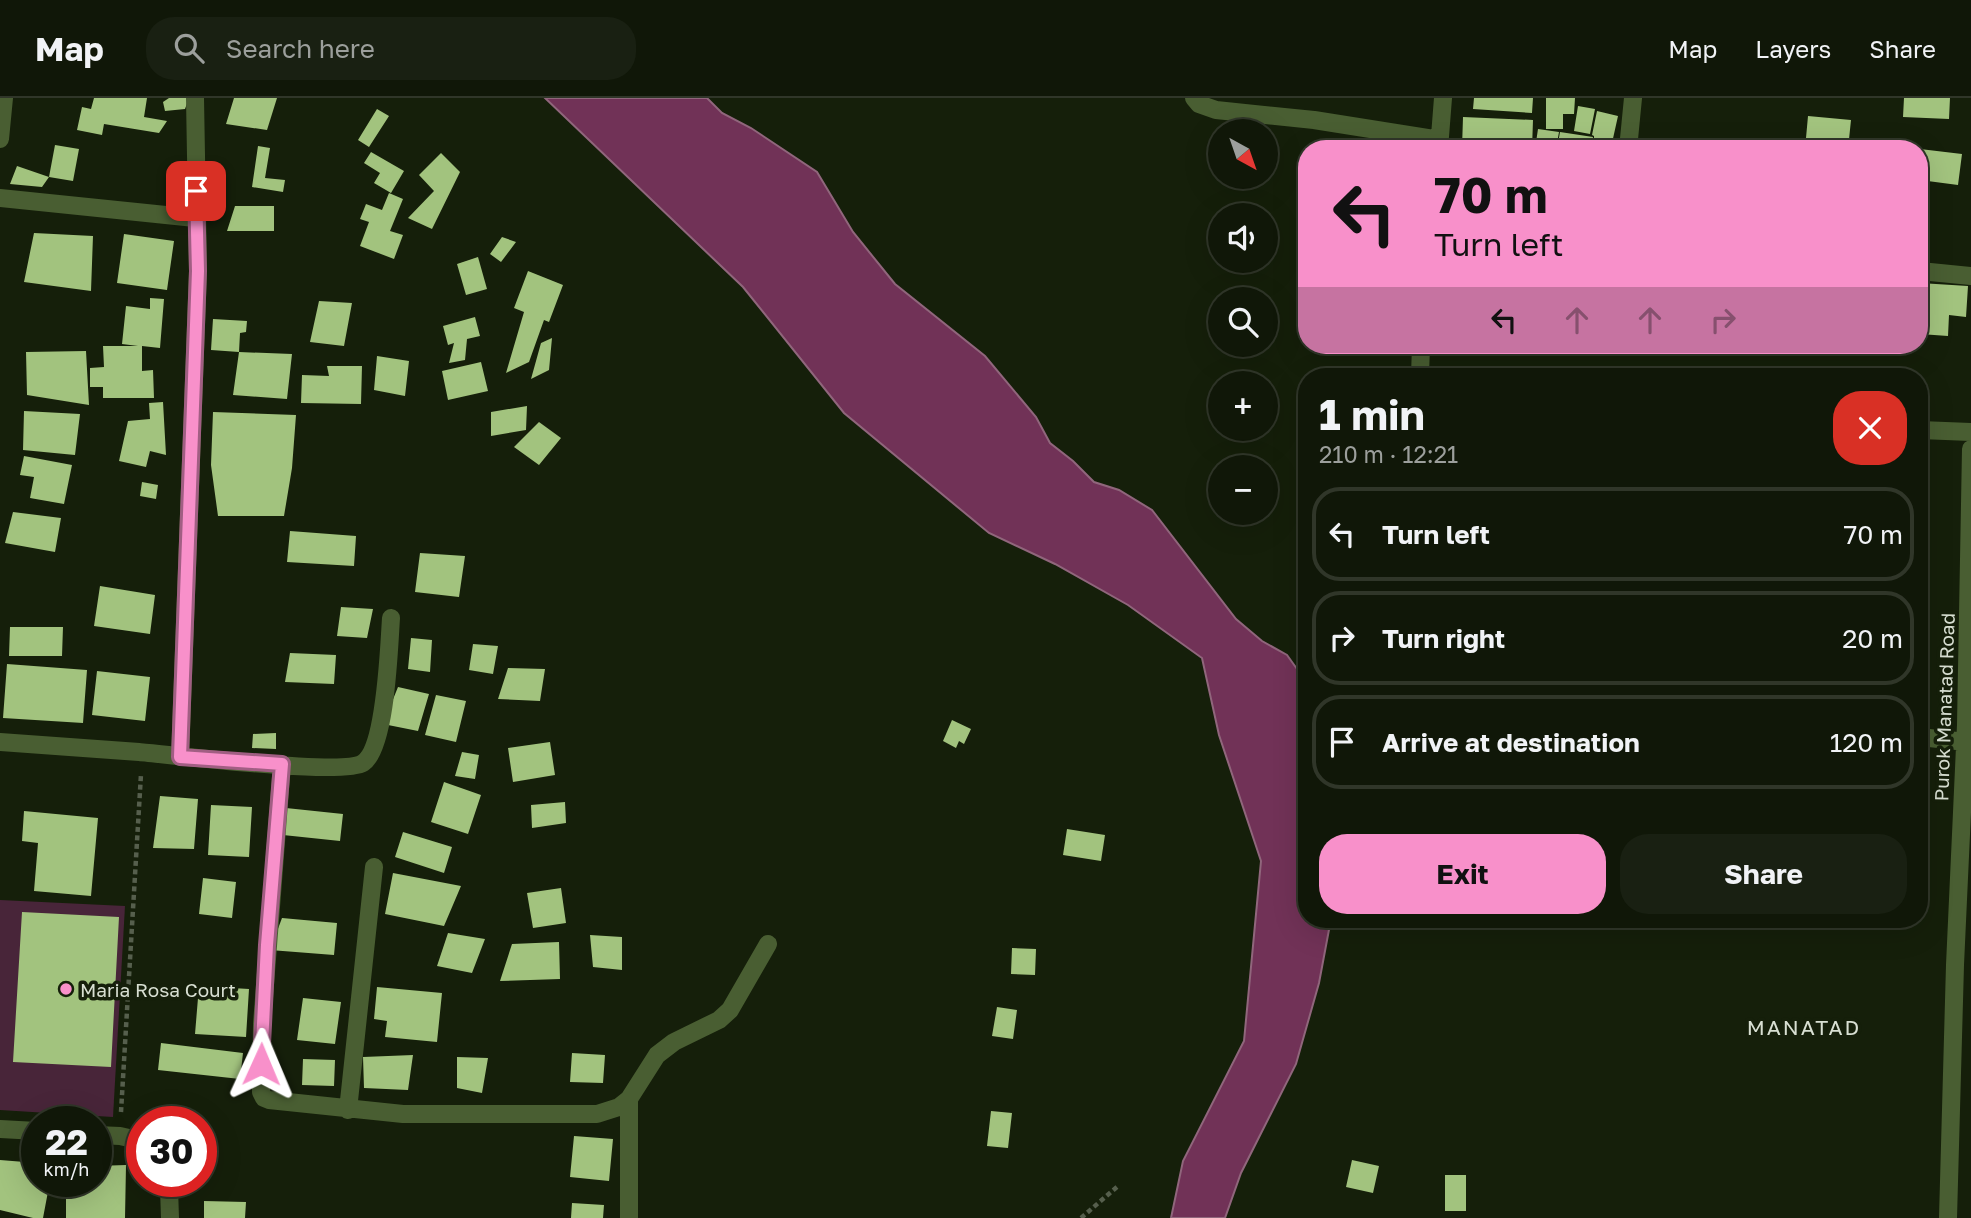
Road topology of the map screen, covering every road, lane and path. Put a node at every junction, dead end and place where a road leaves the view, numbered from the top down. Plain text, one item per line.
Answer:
1 (4, 98) edge
2 (195, 98) edge
3 (1194, 98) edge
4 (1443, 98) edge
5 (1633, 98) edge
6 (0, 139) edge
7 (1414, 140) edge
8 (1439, 140) edge
9 (1629, 140) edge
10 (0, 198) edge
11 (195, 218) junction
12 (1928, 272) edge
13 (1971, 276) edge
14 (1928, 430) edge
15 (1971, 432) edge
16 (1971, 449) edge
17 (391, 618) dead end
18 (1968, 731) edge
19 (1928, 736) edge
20 (0, 742) edge
21 (142, 752) junction
22 (180, 757) junction
23 (282, 764) junction
24 (374, 867) dead end
25 (768, 944) dead end
26 (1963, 966) edge
27 (629, 1099) junction
28 (348, 1110) junction
29 (0, 1129) edge
30 (21, 1130) edge
31 (112, 1136) edge
32 (120, 1136) junction
33 (126, 1138) edge
34 (1118, 1186) dead end
35 (168, 1197) edge
36 (170, 1218) edge
37 (629, 1218) edge
38 (1081, 1218) edge
39 (1948, 1218) edge

1 - 6 street
2 - 11 street
3 - 7 street
4 - 8 street
5 - 9 street
10 - 11 street
11 - 22 street
12 - 13 street
14 - 15 street
16 - 18 street, Purok Manatad Road
17 - 23 street
18 - 19 street
18 - 26 street, Purok Manatad Road
20 - 21 street
21 - 22 street
21 - 32 path
22 - 23 street
23 - 28 street
24 - 28 street
25 - 27 street
26 - 39 street, Purok Manatad Road
27 - 28 street
27 - 37 street
29 - 30 street
31 - 32 street
32 - 33 street
34 - 38 path
35 - 36 street

